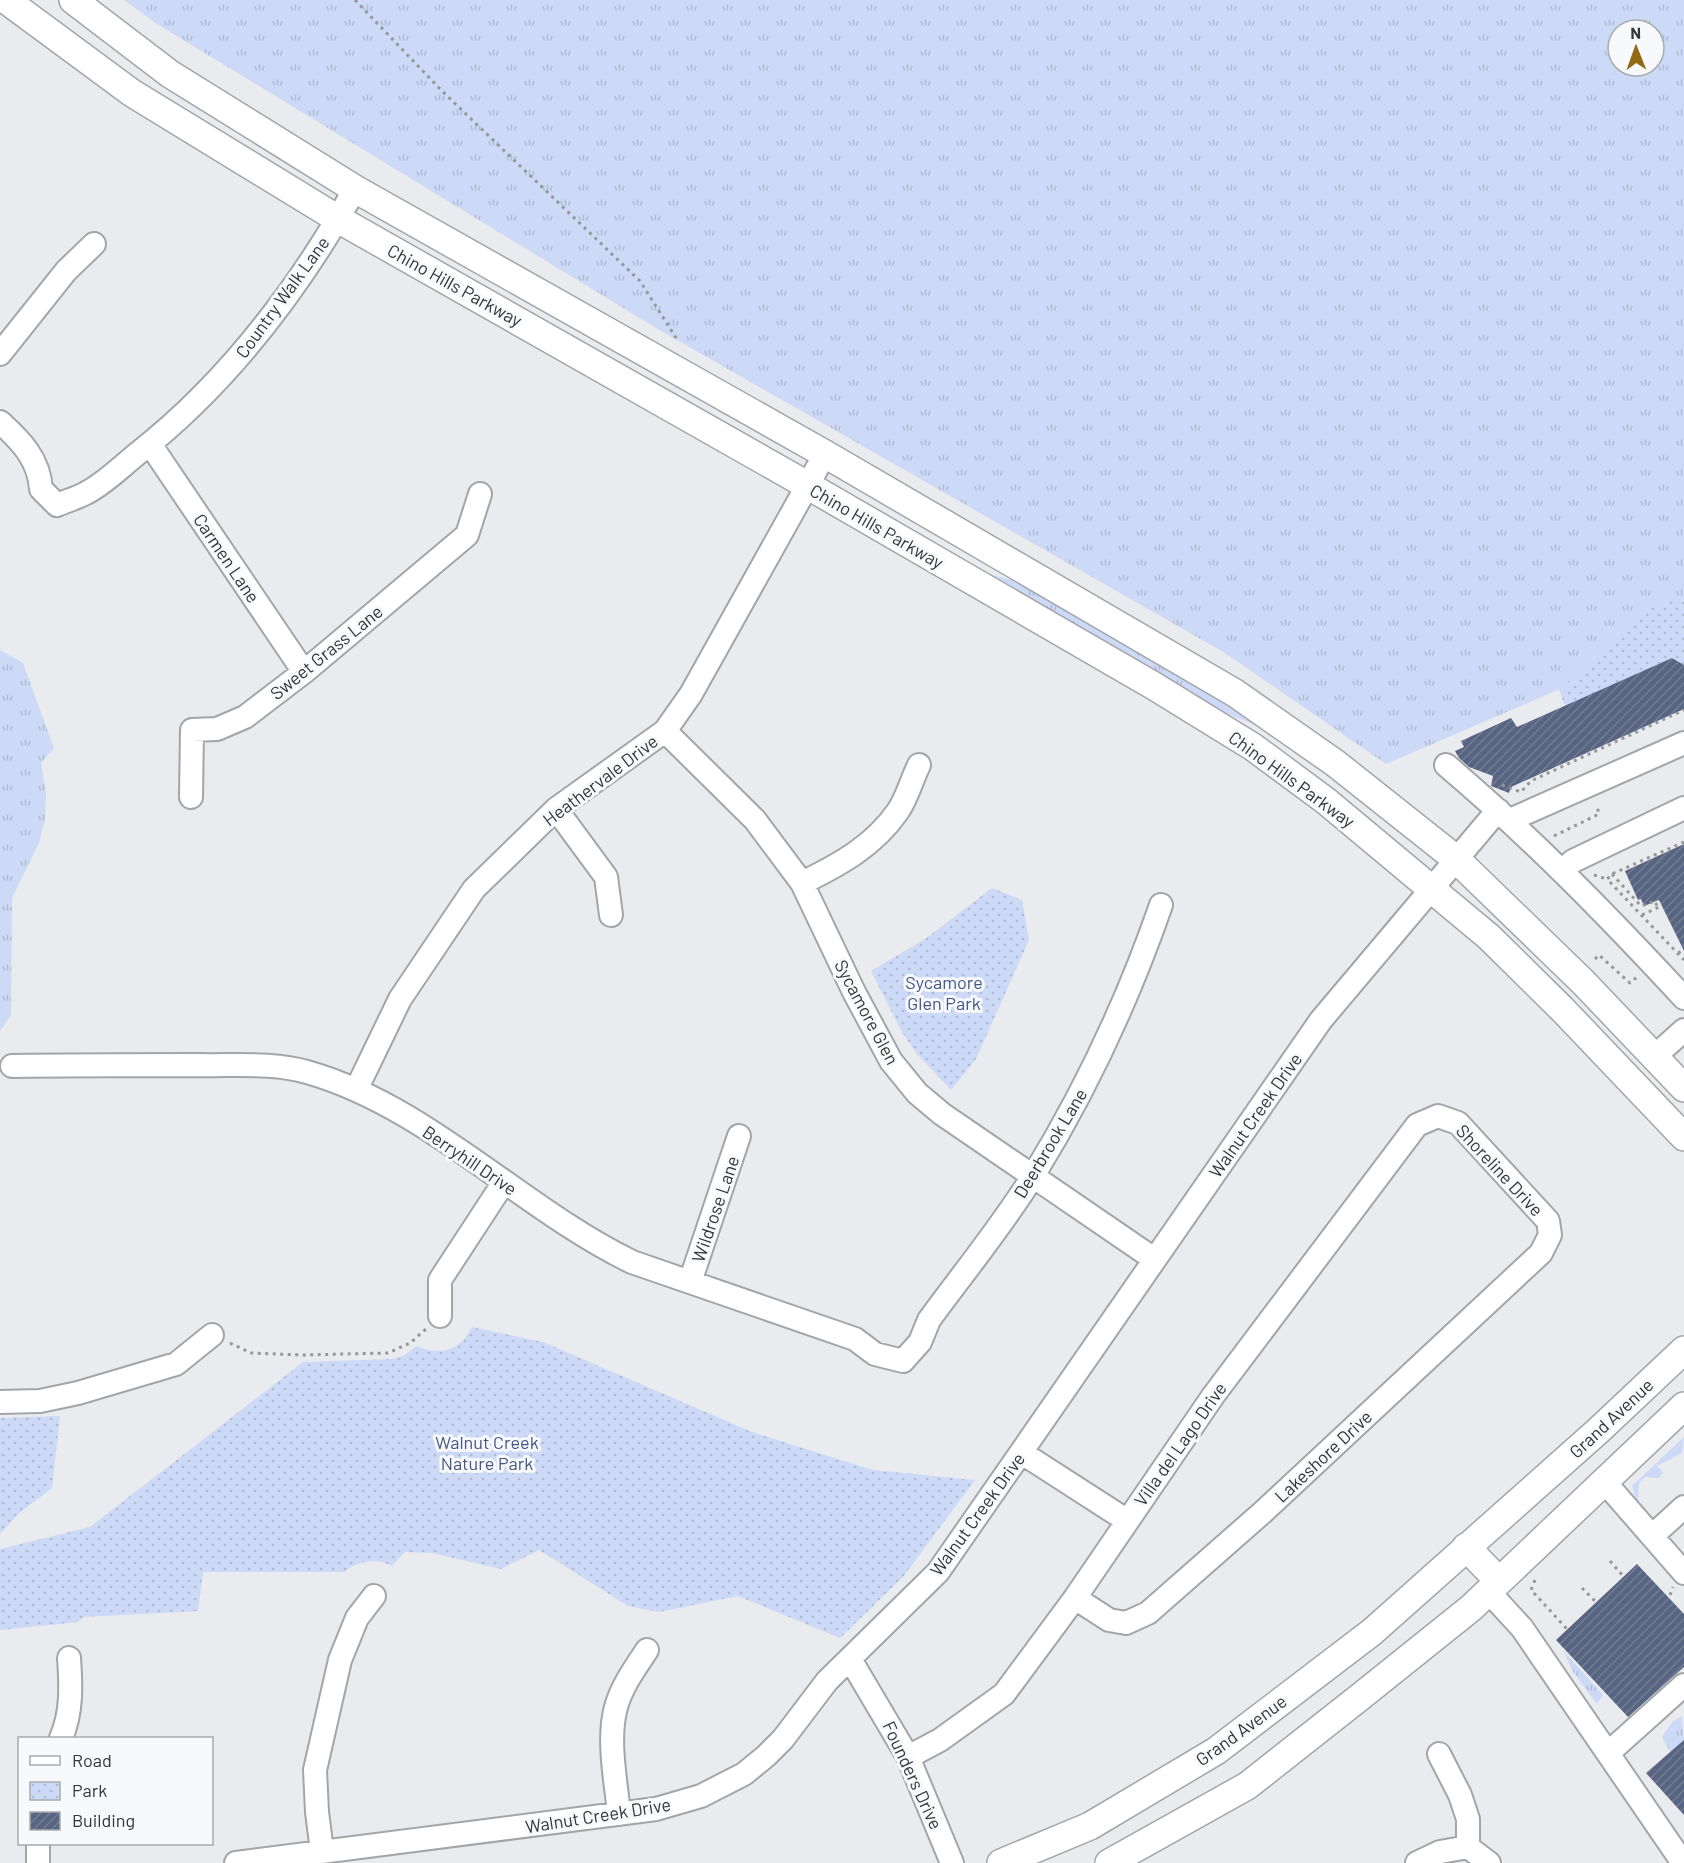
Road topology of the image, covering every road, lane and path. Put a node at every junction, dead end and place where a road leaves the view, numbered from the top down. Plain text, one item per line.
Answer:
1 (6, 0) edge
2 (73, 0) edge
3 (356, 0) edge
4 (355, 189) junction
5 (338, 219) junction
6 (94, 244) dead end
7 (678, 340) dead end
8 (0, 354) edge
9 (0, 422) edge
10 (150, 444) junction
11 (825, 454) junction
12 (807, 486) junction
13 (480, 494) dead end
14 (304, 672) junction
15 (1684, 710) edge
16 (665, 731) junction
17 (1684, 743) edge
18 (919, 765) dead end
19 (1446, 765) dead end
20 (1466, 782) junction
21 (191, 797) dead end
22 (1597, 806) dead end
23 (1684, 808) edge
24 (556, 809) junction
25 (1504, 815) junction
26 (1547, 839) dead end
27 (1684, 842) edge
28 (1456, 860) junction
29 (1562, 871) junction
30 (1612, 874) junction
31 (802, 883) junction
32 (1427, 893) junction
33 (1161, 905) dead end
34 (611, 915) dead end
35 (1642, 915) junction
36 (1684, 950) edge
37 (1678, 953) junction
38 (1595, 959) dead end
39 (1684, 960) edge
40 (1643, 972) dead end
41 (1684, 998) edge
42 (1684, 1030) edge
43 (1654, 1057) junction
44 (12, 1066) dead end
45 (1684, 1088) edge
46 (356, 1090) junction
47 (1438, 1116) joint
48 (739, 1136) dead end
49 (1684, 1137) edge
50 (1032, 1178) junction
51 (504, 1182) junction
52 (1550, 1235) joint
53 (1154, 1259) junction
54 (690, 1282) junction
55 (440, 1316) joint
56 (212, 1335) joint
57 (1684, 1350) edge
58 (903, 1361) joint
59 (0, 1402) edge
60 (1683, 1407) edge
61 (1022, 1453) junction
62 (1607, 1476) junction
63 (1684, 1508) edge
64 (1126, 1520) junction
65 (1656, 1533) junction
66 (1461, 1552) junction
67 (1684, 1556) edge
68 (1610, 1562) dead end
69 (1684, 1573) edge
70 (1623, 1576) dead end
71 (1494, 1586) junction
72 (1582, 1588) dead end
73 (1531, 1590) dead end
74 (374, 1596) dead end
75 (1075, 1598) junction
76 (1595, 1601) dead end
77 (1567, 1629) dead end
78 (647, 1650) dead end
79 (69, 1658) dead end
80 (849, 1659) junction
81 (1684, 1685) edge
82 (1684, 1705) edge
83 (61, 1737) edge
84 (1619, 1753) junction
85 (1439, 1754) dead end
86 (908, 1757) junction
87 (619, 1814) junction
88 (38, 1845) edge
89 (1468, 1847) junction
90 (1684, 1850) edge
91 (322, 1851) junction
92 (38, 1863) edge
93 (236, 1863) edge
94 (952, 1863) edge
95 (1000, 1863) edge
96 (1109, 1863) edge
97 (1417, 1863) edge
98 (1489, 1863) edge
99 (1683, 1863) edge

1 - 5 main road, Chino Hills Parkway
2 - 4 main road, Chino Hills Parkway
3 - 7 path
4 - 5 street, Country Walk Lane
4 - 11 main road, Chino Hills Parkway
5 - 10 street, Country Walk Lane
5 - 12 main road, Chino Hills Parkway
6 - 8 street
9 - 10 street, Country Walk Lane
10 - 14 street, Carmen Lane
11 - 12 street, Heathervale Drive
11 - 28 main road, Chino Hills Parkway
12 - 16 street, Heathervale Drive
12 - 32 main road, Chino Hills Parkway
13 - 14 street, Sweet Grass Lane
14 - 21 street, Sweet Grass Lane
15 - 20 path
16 - 24 street, Heathervale Drive
16 - 31 street, Sycamore Glen
17 - 25 street
18 - 31 street
19 - 20 street
20 - 25 street
22 - 26 path
23 - 29 street
24 - 34 street
24 - 46 street, Heathervale Drive
25 - 28 street, Walnut Creek Drive
25 - 29 street
27 - 30 path
28 - 32 street, Walnut Creek Drive
28 - 43 main road, Chino Hills Parkway
29 - 41 street
30 - 35 path
30 - 35 path
31 - 50 street, Sycamore Glen
32 - 49 main road, Chino Hills Parkway
32 - 53 street, Walnut Creek Drive
33 - 50 street, Deerbrook Lane
35 - 37 path
36 - 37 path
37 - 39 path
38 - 40 path
42 - 43 street
43 - 45 main road, Chino Hills Parkway
44 - 46 street, Berryhill Drive
46 - 51 street, Berryhill Drive
47 - 52 street, Shoreline Drive
47 - 64 street, Villa del Lago Drive
48 - 54 street, Wildrose Lane
50 - 53 street, Sycamore Glen
50 - 58 street, Deerbrook Lane
51 - 54 street, Berryhill Drive
51 - 55 street
52 - 75 street, Lakeshore Drive
53 - 61 street, Walnut Creek Drive
54 - 58 street, Berryhill Drive
55 - 56 path
56 - 59 street
57 - 66 main road, Grand Avenue
60 - 62 main road
61 - 64 street
61 - 80 street, Walnut Creek Drive
62 - 65 street
62 - 71 main road
63 - 65 street
64 - 75 street, Villa del Lago Drive
65 - 67 street
65 - 69 street
66 - 71 main road
66 - 95 main road, Grand Avenue
68 - 70 path
71 - 84 street
71 - 96 main road
71 - 99 street
72 - 76 path
73 - 77 path
74 - 91 street
75 - 86 street, Villa del Lago Drive
78 - 87 street
79 - 83 street
80 - 86 street, Founders Drive
80 - 87 street, Walnut Creek Drive
81 - 84 street
82 - 84 street
84 - 90 street
85 - 89 street
86 - 94 street, Founders Drive
87 - 91 street, Walnut Creek Drive
88 - 92 street
89 - 97 street
89 - 98 street
91 - 93 street, Walnut Creek Drive

